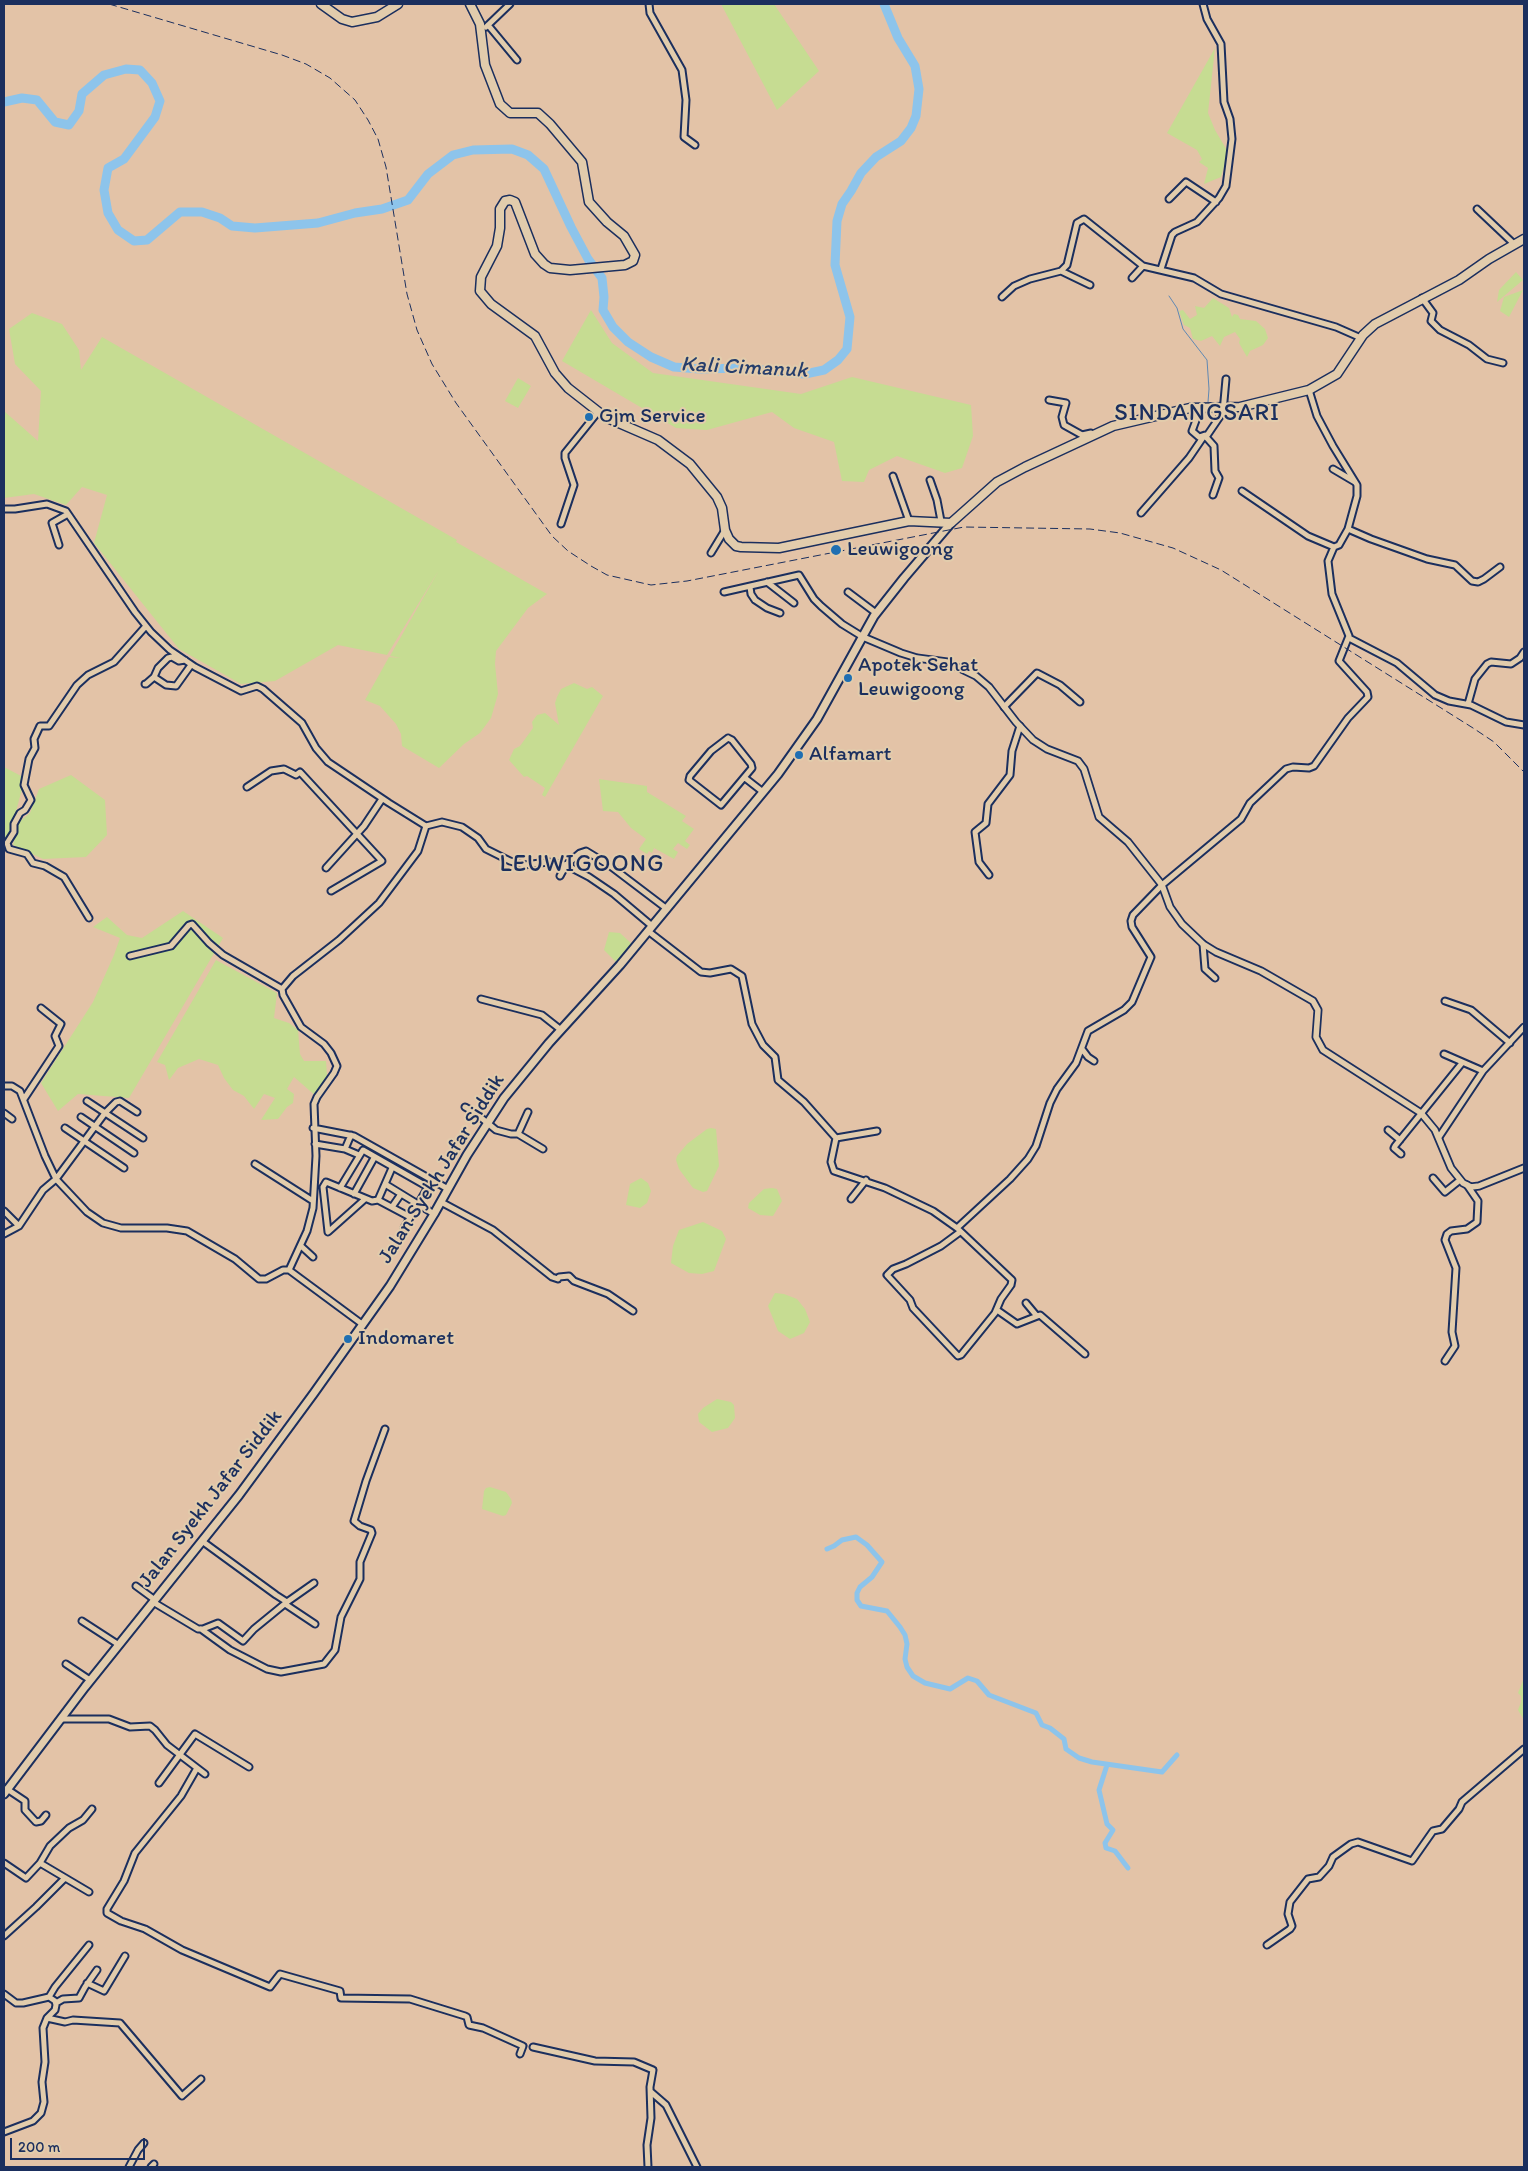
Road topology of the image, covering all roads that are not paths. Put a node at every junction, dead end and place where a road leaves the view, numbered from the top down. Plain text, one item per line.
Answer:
1 (321, 4) edge
2 (470, 4) edge
3 (510, 4) edge
4 (649, 4) edge
5 (1203, 4) edge
6 (395, 5) edge
7 (488, 25) junction
8 (481, 32) junction
9 (517, 60) dead end
10 (684, 88) junction
11 (690, 94) dead end
12 (695, 145) dead end
13 (1169, 199) dead end
14 (1216, 202) junction
15 (1477, 209) dead end
16 (1524, 239) edge
17 (1514, 244) junction
18 (1143, 266) junction
19 (1161, 269) junction
20 (1062, 271) junction
21 (1132, 278) dead end
22 (1090, 285) dead end
23 (1002, 297) dead end
24 (1422, 298) junction
25 (1361, 338) junction
26 (1503, 363) dead end
27 (1226, 379) dead end
28 (1310, 395) junction
29 (1049, 400) dead end
30 (1205, 406) junction
31 (598, 412) junction
32 (1223, 412) junction
33 (1113, 426) junction
34 (1205, 434) junction
35 (1333, 469) dead end
36 (893, 476) dead end
37 (930, 480) dead end
38 (1356, 482) junction
39 (1242, 491) dead end
40 (1213, 495) dead end
41 (4, 509) edge
42 (1141, 513) dead end
43 (68, 514) junction
44 (909, 521) junction
45 (940, 521) junction
46 (951, 523) junction
47 (561, 524) dead end
48 (1348, 529) junction
49 (725, 530) junction
50 (59, 545) dead end
51 (1334, 547) junction
52 (711, 553) dead end
53 (1500, 566) dead end
54 (766, 582) junction
55 (750, 587) junction
56 (724, 592) dead end
57 (848, 592) dead end
58 (794, 603) dead end
59 (780, 613) dead end
60 (876, 614) junction
61 (146, 626) junction
62 (863, 637) junction
63 (1349, 638) junction
64 (1524, 652) edge
65 (185, 660) junction
66 (192, 665) junction
67 (154, 677) junction
68 (144, 684) dead end
69 (1080, 702) dead end
70 (1468, 704) junction
71 (1004, 707) junction
72 (1020, 726) junction
73 (1524, 726) edge
74 (745, 778) junction
75 (248, 787) dead end
76 (763, 792) junction
77 (382, 799) junction
78 (426, 826) junction
79 (357, 834) junction
80 (566, 865) junction
81 (326, 868) dead end
82 (989, 875) dead end
83 (560, 876) dead end
84 (1162, 885) junction
85 (331, 891) dead end
86 (666, 909) junction
87 (89, 918) dead end
88 (650, 929) junction
89 (1203, 944) junction
90 (130, 956) dead end
91 (1215, 978) dead end
92 (282, 989) junction
93 (481, 998) dead end
94 (1445, 1001) dead end
95 (41, 1008) dead end
96 (1524, 1027) edge
97 (561, 1030) junction
98 (1510, 1043) junction
99 (1082, 1049) junction
100 (1444, 1054) dead end
101 (1094, 1061) dead end
102 (1462, 1063) junction
103 (1483, 1071) junction
104 (4, 1086) edge
105 (24, 1099) junction
106 (87, 1101) dead end
107 (465, 1107) dead end
108 (137, 1112) dead end
109 (528, 1112) dead end
110 (4, 1113) edge
111 (105, 1113) junction
112 (1421, 1113) junction
113 (82, 1117) dead end
114 (12, 1119) dead end
115 (486, 1123) junction
116 (96, 1126) junction
117 (65, 1128) dead end
118 (313, 1128) junction
119 (1388, 1130) dead end
120 (877, 1131) dead end
121 (350, 1134) junction
122 (518, 1134) junction
123 (1439, 1137) junction
124 (143, 1138) dead end
125 (836, 1138) junction
126 (1400, 1140) junction
127 (85, 1141) junction
128 (315, 1144) junction
129 (345, 1149) junction
130 (542, 1149) dead end
131 (134, 1153) dead end
132 (1401, 1154) dead end
133 (359, 1155) junction
134 (374, 1158) junction
135 (255, 1164) dead end
136 (124, 1168) dead end
137 (392, 1168) junction
138 (1524, 1168) edge
139 (1433, 1178) dead end
140 (56, 1179) junction
141 (866, 1180) junction
142 (1460, 1180) junction
143 (385, 1184) junction
144 (1467, 1185) junction
145 (340, 1188) junction
146 (448, 1189) junction
147 (354, 1194) junction
148 (400, 1194) junction
149 (365, 1199) junction
150 (851, 1199) dead end
151 (378, 1200) junction
152 (313, 1201) junction
153 (441, 1202) junction
154 (419, 1203) junction
155 (392, 1207) junction
156 (4, 1211) edge
157 (434, 1214) junction
158 (410, 1216) junction
159 (19, 1226) junction
160 (404, 1228) dead end
161 (959, 1230) junction
162 (4, 1234) edge
163 (301, 1246) junction
164 (312, 1257) dead end
165 (289, 1270) junction
166 (1026, 1303) dead end
167 (633, 1310) dead end
168 (997, 1310) junction
169 (1036, 1315) junction
170 (362, 1324) junction
171 (1085, 1354) dead end
172 (1445, 1361) dead end
173 (385, 1429) dead end
174 (202, 1541) junction
175 (314, 1583) dead end
176 (136, 1586) dead end
177 (154, 1601) junction
178 (286, 1603) junction
179 (82, 1621) dead end
180 (315, 1624) dead end
181 (201, 1629) junction
182 (118, 1645) junction
183 (66, 1664) dead end
184 (90, 1680) junction
185 (60, 1719) junction
186 (1524, 1749) edge
187 (179, 1754) junction
188 (249, 1767) dead end
189 (197, 1768) junction
190 (205, 1774) dead end
191 (159, 1783) dead end
192 (6, 1791) edge
193 (92, 1810) dead end
194 (46, 1815) dead end
195 (4, 1863) edge
196 (40, 1863) junction
197 (64, 1878) junction
198 (90, 1892) dead end
199 (4, 1936) edge
200 (1267, 1945) dead end
201 (89, 1946) dead end
202 (125, 1956) dead end
203 (97, 1970) dead end
204 (87, 1983) junction
205 (4, 1994) edge
206 (50, 1997) junction
207 (56, 2003) junction
208 (47, 2018) junction
209 (532, 2048) dead end
210 (520, 2054) dead end
211 (201, 2079) dead end
212 (650, 2092) junction
213 (4, 2132) edge
214 (144, 2143) dead end
215 (129, 2167) edge
216 (648, 2167) edge
217 (697, 2167) edge

1 - 6 main road
2 - 8 main road
3 - 7 street
4 - 10 street
5 - 14 street
7 - 8 street
7 - 9 street
8 - 31 main road
10 - 11 street
10 - 12 street
13 - 14 street
14 - 19 street
15 - 17 street
16 - 17 main road
17 - 24 main road
18 - 19 street
18 - 20 street
18 - 21 street
19 - 25 street
20 - 22 street
20 - 23 street
24 - 25 main road
24 - 26 street
25 - 28 main road
27 - 32 street
28 - 32 main road
28 - 38 street
29 - 33 street
30 - 32 main road
30 - 33 main road
30 - 34 street
31 - 47 street
31 - 49 main road
32 - 34 street
33 - 46 main road
34 - 40 street
34 - 42 street
35 - 38 street
36 - 44 street
37 - 45 street
38 - 48 street
39 - 51 street
41 - 43 street
43 - 50 street
43 - 61 street
44 - 45 main road
44 - 49 main road
45 - 46 main road
46 - 60 main road, Jalan Syekh Jafar Siddik
48 - 51 street
48 - 53 street
49 - 52 street
51 - 63 street
54 - 55 street
54 - 58 street
54 - 62 street
55 - 56 street
55 - 59 street
57 - 60 street
60 - 62 main road, Jalan Syekh Jafar Siddik
61 - 65 street
61 - 87 street
62 - 71 street
62 - 76 main road, Jalan Syekh Jafar Siddik
63 - 70 street
63 - 84 street
64 - 70 street
65 - 66 street
65 - 67 street
66 - 67 street
66 - 77 street
67 - 68 street
69 - 71 street
70 - 73 street
71 - 72 street
72 - 82 street
72 - 84 street
74 - 74 street
74 - 76 street
75 - 79 street
76 - 86 main road, Jalan Syekh Jafar Siddik
77 - 78 street
77 - 79 street
78 - 80 street
78 - 92 street
79 - 81 street
79 - 85 street
80 - 83 street
80 - 86 street
80 - 88 street
84 - 89 street
84 - 99 street
86 - 88 main road, Jalan Syekh Jafar Siddik
88 - 97 main road, Jalan Syekh Jafar Siddik
88 - 125 street
89 - 91 street
89 - 112 street
90 - 92 street
92 - 118 street
93 - 97 street
94 - 98 street
95 - 105 street
96 - 98 street
97 - 115 main road, Jalan Syekh Jafar Siddik
98 - 103 street
99 - 101 street
99 - 161 street
100 - 102 street
102 - 103 street
102 - 112 street
103 - 123 street
104 - 105 street
105 - 140 street
106 - 111 street
107 - 115 street
108 - 111 street
109 - 122 street
110 - 114 street
111 - 116 street
111 - 124 street
112 - 123 street
112 - 126 street
113 - 116 street
115 - 122 street
115 - 146 main road, Jalan Syekh Jafar Siddik
116 - 127 street
116 - 131 street
117 - 127 street
118 - 121 street
118 - 128 street
119 - 126 street
120 - 125 street
121 - 129 street
121 - 146 street
122 - 130 street
123 - 142 street
125 - 141 street
126 - 132 street
127 - 136 street
127 - 140 street
128 - 129 street
128 - 152 street
129 - 133 street
133 - 134 street
133 - 145 street
134 - 137 street
134 - 147 street
135 - 152 street
137 - 143 street
137 - 154 street
138 - 144 street
139 - 142 street
140 - 159 street
140 - 165 street
141 - 150 street
141 - 161 street
142 - 144 street
143 - 148 street
143 - 151 street
144 - 172 street
145 - 147 street
145 - 149 street
146 - 153 main road, Jalan Syekh Jafar Siddik
147 - 149 street
148 - 154 street
148 - 155 street
149 - 151 street
151 - 155 street
152 - 163 street
153 - 157 main road, Jalan Syekh Jafar Siddik
153 - 167 street
154 - 157 street
154 - 158 street
155 - 158 street
156 - 159 street
157 - 170 main road, Jalan Syekh Jafar Siddik
158 - 160 street
159 - 162 street
161 - 168 street
161 - 168 street
163 - 164 street
163 - 165 street
165 - 170 street
166 - 169 street
168 - 169 street
169 - 171 street
170 - 174 main road, Jalan Syekh Jafar Siddik
173 - 181 street
174 - 177 main road, Jalan Syekh Jafar Siddik
174 - 178 street
175 - 178 street
176 - 177 street
177 - 181 street
177 - 182 main road, Jalan Syekh Jafar Siddik
178 - 180 street
178 - 181 street
179 - 182 street
182 - 184 main road, Jalan Syekh Jafar Siddik
183 - 184 street
184 - 185 main road, Jalan Syekh Jafar Siddik
185 - 187 street
185 - 192 main road, Jalan Syekh Jafar Siddik
186 - 200 street
187 - 188 street
187 - 189 street
187 - 191 street
189 - 190 street
189 - 210 street
192 - 194 street
193 - 196 street
195 - 196 street
196 - 197 street
197 - 198 street
197 - 199 street
201 - 206 street
202 - 204 street
203 - 204 street
204 - 207 street
205 - 206 street
206 - 207 street
207 - 208 street
208 - 211 street
208 - 213 street
209 - 212 street
212 - 216 street
212 - 217 street
214 - 215 street

